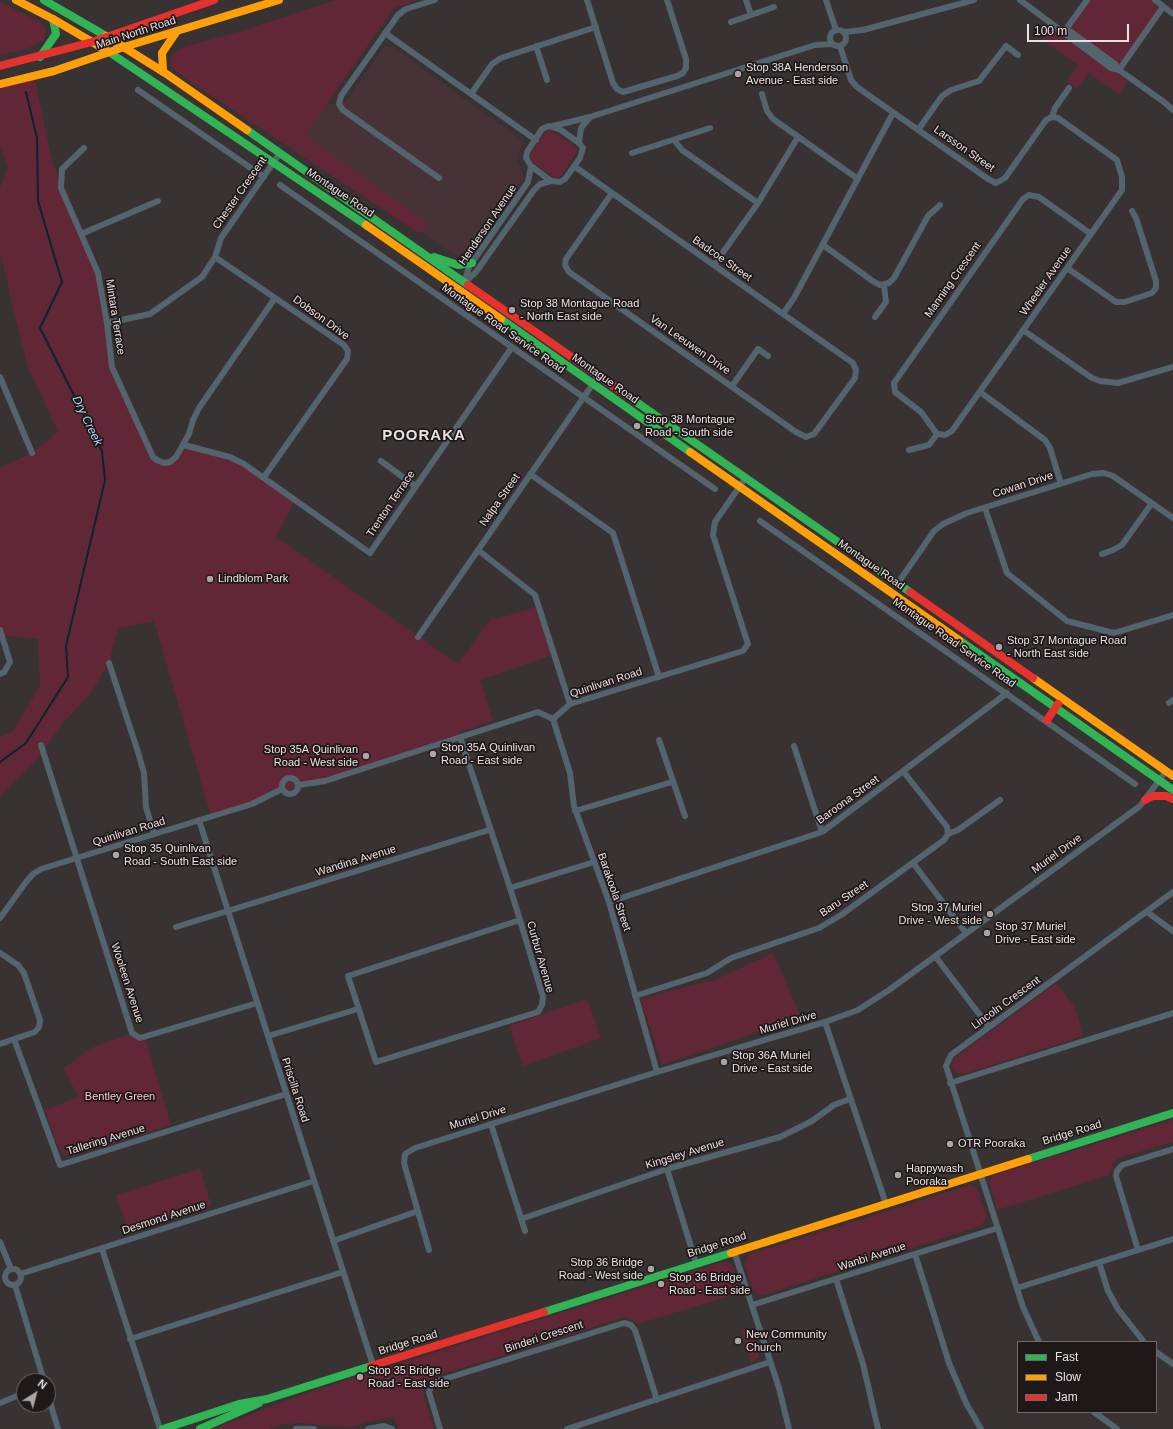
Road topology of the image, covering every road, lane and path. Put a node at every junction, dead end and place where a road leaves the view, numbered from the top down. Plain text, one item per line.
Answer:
1 (16, 0) edge
2 (44, 0) edge
3 (214, 0) edge
4 (279, 0) edge
5 (435, 0) edge
6 (587, 0) edge
7 (667, 0) edge
8 (746, 0) edge
9 (826, 0) edge
10 (974, 0) edge
11 (1020, 0) edge
12 (1087, 0) edge
13 (1155, 0) edge
14 (774, 7) dead end
15 (1163, 7) junction
16 (1173, 14) edge
17 (751, 15) junction
18 (53, 19) junction
19 (731, 22) dead end
20 (596, 27) junction
21 (836, 30) junction
22 (863, 30) junction
23 (177, 31) junction
24 (844, 32) junction
25 (1064, 32) junction
26 (385, 33) junction
27 (106, 36) junction
28 (830, 36) junction
29 (846, 40) junction
30 (92, 42) junction
31 (832, 44) junction
32 (815, 45) junction
33 (536, 46) junction
34 (840, 46) junction
35 (124, 47) junction
36 (109, 52) junction
37 (1018, 55) dead end
38 (40, 57) junction
39 (0, 66) edge
40 (1119, 70) junction
41 (162, 71) junction
42 (547, 80) dead end
43 (0, 84) edge
44 (1069, 88) dead end
45 (138, 90) dead end
46 (471, 94) junction
47 (762, 94) dead end
48 (1173, 110) edge
49 (894, 113) junction
50 (590, 117) junction
51 (1052, 117) junction
52 (553, 126) junction
53 (710, 128) dead end
54 (918, 130) junction
55 (798, 137) junction
56 (536, 140) junction
57 (674, 140) junction
58 (580, 143) junction
59 (84, 148) dead end
60 (280, 153) junction
61 (632, 153) dead end
62 (274, 162) junction
63 (531, 166) junction
64 (574, 166) junction
65 (264, 177) junction
66 (439, 178) dead end
67 (858, 179) junction
68 (551, 181) junction
69 (280, 185) dead end
70 (612, 193) junction
71 (158, 201) dead end
72 (758, 203) junction
73 (940, 205) dead end
74 (1132, 212) dead end
75 (81, 234) junction
76 (1091, 234) junction
77 (823, 245) junction
78 (424, 253) junction
79 (215, 257) junction
80 (472, 263) junction
81 (714, 265) junction
82 (1067, 268) junction
83 (465, 282) junction
84 (884, 285) junction
85 (459, 290) junction
86 (275, 298) junction
87 (783, 314) junction
88 (875, 317) dead end
89 (107, 323) junction
90 (1023, 330) junction
91 (512, 347) junction
92 (768, 356) dead end
93 (1173, 366) edge
94 (856, 370) joint
95 (599, 375) junction
96 (0, 377) edge
97 (593, 384) junction
98 (732, 386) junction
99 (980, 392) junction
100 (584, 397) junction
101 (937, 434) junction
102 (184, 446) junction
103 (909, 450) dead end
104 (32, 453) dead end
105 (381, 461) dead end
106 (530, 474) junction
107 (264, 477) junction
108 (746, 477) junction
109 (1061, 484) junction
110 (415, 486) junction
111 (740, 487) junction
112 (715, 489) dead end
113 (1152, 503) junction
114 (985, 508) junction
115 (1173, 518) edge
116 (760, 521) dead end
117 (478, 550) junction
118 (1102, 554) dead end
119 (898, 584) junction
120 (892, 593) junction
121 (1173, 615) edge
122 (0, 630) edge
123 (418, 637) dead end
124 (109, 663) dead end
125 (0, 674) edge
126 (659, 677) junction
127 (1007, 693) junction
128 (1062, 698) junction
129 (570, 704) junction
130 (1056, 708) junction
131 (554, 718) junction
132 (1047, 720) junction
133 (460, 738) junction
134 (659, 740) dead end
135 (41, 745) dead end
136 (794, 746) dead end
137 (903, 771) junction
138 (1170, 773) edge
139 (1160, 781) junction
140 (672, 782) junction
141 (1135, 784) dead end
142 (299, 785) junction
143 (282, 789) junction
144 (1173, 790) edge
145 (1173, 799) edge
146 (1000, 800) dead end
147 (1145, 800) junction
148 (575, 811) junction
149 (685, 816) dead end
150 (199, 820) junction
151 (489, 830) junction
152 (822, 832) junction
153 (154, 834) junction
154 (948, 834) junction
155 (76, 858) junction
156 (594, 862) junction
157 (913, 863) junction
158 (510, 888) junction
159 (1173, 892) edge
160 (609, 902) junction
161 (228, 911) junction
162 (1146, 912) junction
163 (0, 918) edge
164 (520, 920) junction
165 (176, 927) dead end
166 (1173, 931) edge
167 (966, 933) junction
168 (0, 953) edge
169 (936, 956) junction
170 (635, 996) junction
171 (257, 1003) junction
172 (358, 1009) junction
173 (1173, 1013) edge
174 (825, 1022) junction
175 (990, 1028) junction
176 (268, 1036) junction
177 (14, 1039) junction
178 (0, 1044) edge
179 (657, 1072) junction
180 (950, 1083) junction
181 (286, 1094) junction
182 (850, 1099) junction
183 (1173, 1113) edge
184 (491, 1124) junction
185 (1173, 1149) edge
186 (667, 1169) junction
187 (980, 1173) junction
188 (314, 1181) junction
189 (886, 1204) junction
190 (418, 1211) junction
191 (521, 1219) junction
192 (998, 1228) junction
193 (525, 1231) dead end
194 (1173, 1239) edge
195 (333, 1241) junction
196 (0, 1242) edge
197 (102, 1249) junction
198 (429, 1250) dead end
199 (1138, 1250) junction
200 (734, 1251) junction
201 (915, 1254) junction
202 (1099, 1262) junction
203 (696, 1263) junction
204 (11, 1269) junction
205 (343, 1272) junction
206 (20, 1274) junction
207 (836, 1279) junction
208 (3, 1282) edge
209 (15, 1285) junction
210 (1017, 1288) junction
211 (752, 1305) junction
212 (130, 1339) junction
213 (1038, 1341) edge
214 (1143, 1341) edge
215 (1157, 1353) edge
216 (770, 1362) junction
217 (1173, 1364) edge
218 (373, 1365) junction
219 (42, 1373) edge
220 (16, 1396) edge
221 (267, 1399) junction
222 (657, 1400) junction
223 (0, 1403) edge
224 (53, 1413) edge
225 (1095, 1413) edge
226 (201, 1416) junction
227 (392, 1428) edge
228 (58, 1429) edge
229 (162, 1429) edge
230 (176, 1429) edge
231 (200, 1429) edge
232 (296, 1429) edge
233 (314, 1429) edge
234 (368, 1429) edge
235 (440, 1429) edge
236 (567, 1429) edge
237 (789, 1429) edge
238 (878, 1429) edge
239 (981, 1429) edge
240 (1117, 1429) edge

1 - 18 main road, Montague Road
2 - 27 main road, Montague Road
3 - 27 main road, Main North Road
4 - 23 main road, Main North Road
5 - 26 street
6 - 20 street
7 - 20 street
8 - 17 street
9 - 21 street
10 - 22 street
11 - 25 street
12 - 25 street
13 - 15 street
14 - 17 street
15 - 16 street
15 - 40 street
17 - 19 street
18 - 30 main road, Montague Road
18 - 38 main road
20 - 33 street
21 - 24 street
21 - 28 street
22 - 24 street
22 - 29 street
23 - 35 main road, Main North Road
23 - 41 main road
24 - 29 street
25 - 40 street
26 - 46 street
26 - 66 street
27 - 30 main road, Main North Road
27 - 35 main road, Montague Road
28 - 31 street
28 - 32 street
29 - 34 street
30 - 36 main road, Montague Road
30 - 38 main road, Main North Road
31 - 32 street
31 - 34 street
32 - 50 street
33 - 42 street
33 - 46 street
34 - 49 street, Larsson Street
35 - 36 main road, Main North Road
35 - 41 main road, Montague Road
36 - 43 main road, Main North Road
36 - 62 main road, Montague Road
37 - 54 street
38 - 39 main road, Main North Road
40 - 48 street
41 - 60 main road, Montague Road
44 - 51 street, Larsson Street
45 - 65 street
46 - 56 street
47 - 55 street
49 - 54 street, Larsson Street
49 - 67 street
50 - 52 street
50 - 58 street
51 - 54 street, Larsson Street
51 - 76 street, Wheeler Avenue
52 - 56 street
52 - 58 street
53 - 57 street
55 - 67 street
55 - 72 street
56 - 63 street
57 - 61 street
57 - 72 street
58 - 64 street
59 - 75 street, Mintara Terrace
60 - 62 street, Chester Crescent
60 - 78 main road, Montague Road
62 - 65 street, Chester Crescent
62 - 85 main road, Montague Road
63 - 68 street
63 - 80 street, Henderson Avenue
64 - 68 street
64 - 70 street, Badcoe Street
65 - 79 street, Chester Crescent
67 - 77 street
68 - 83 street, Henderson Avenue
69 - 91 street, Montague Road Service Road
70 - 81 street, Badcoe Street
70 - 98 street, Van Leeuwen Drive
71 - 75 street
72 - 81 street
73 - 84 street
74 - 82 street
75 - 89 street, Mintara Terrace
76 - 82 street, Wheeler Avenue
76 - 101 street, Manning Crescent
77 - 84 street
77 - 87 street
78 - 80 main road
78 - 83 main road, Montague Road
79 - 86 street, Dobson Drive
79 - 89 street, Chester Crescent
80 - 83 street, Henderson Avenue
81 - 87 street, Badcoe Street
82 - 90 street, Wheeler Avenue
83 - 85 main road
83 - 95 main road, Montague Road
84 - 88 street
85 - 97 main road, Montague Road
86 - 102 street
86 - 107 street, Dobson Drive
87 - 94 street, Badcoe Street
89 - 102 street, Mintara Terrace
90 - 93 street
90 - 99 street, Wheeler Avenue
91 - 100 street, Montague Road Service Road
91 - 110 street, Trenton Terrace
92 - 98 street
94 - 98 street, Van Leeuwen Drive
95 - 97 street, Nalpa Street
95 - 108 main road, Montague Road
96 - 104 street
97 - 100 street, Nalpa Street
97 - 111 main road, Montague Road
99 - 101 street, Wheeler Avenue
99 - 109 street
100 - 106 street, Nalpa Street
100 - 112 street, Montague Road Service Road
101 - 103 street, Wheeler Avenue
102 - 107 street, Trenton Terrace
105 - 110 street
106 - 117 street, Nalpa Street
106 - 126 street
107 - 110 street, Trenton Terrace
108 - 111 street, Quinlivan Road
108 - 119 main road, Montague Road
109 - 113 street, Cowan Drive
109 - 114 street, Cowan Drive
111 - 120 main road, Montague Road
111 - 126 street, Quinlivan Road
113 - 115 street, Cowan Drive
113 - 118 street
114 - 119 street, Cowan Drive
114 - 121 street
116 - 127 street, Montague Road Service Road
117 - 123 street, Nalpa Street
117 - 129 street
119 - 120 main road
119 - 128 main road, Montague Road
120 - 130 main road, Montague Road
122 - 125 street
124 - 153 street
126 - 129 street, Quinlivan Road
127 - 132 street, Montague Road Service Road
127 - 137 street, Baroona Street
128 - 130 main road
128 - 138 main road, Montague Road
129 - 131 street, Quinlivan Road
130 - 132 main road
130 - 139 main road, Montague Road
131 - 133 street
131 - 148 street, Barakoola Street
132 - 141 street, Montague Road Service Road
133 - 142 street
133 - 151 street, Curbur Avenue
134 - 140 street
135 - 155 street, Wooleen Avenue
136 - 152 street
137 - 152 street, Baroona Street
137 - 154 street
138 - 139 street, Muriel Drive
139 - 144 main road, Montague Road
139 - 147 street, Muriel Drive
140 - 148 street
140 - 149 street
142 - 143 street
142 - 143 street
143 - 150 street, Quinlivan Road
145 - 147 main road
146 - 154 street, Baru Street
147 - 167 street, Muriel Drive
148 - 156 street, Barakoola Street
150 - 153 street, Quinlivan Road
150 - 161 street, Priscilla Road
151 - 158 street, Curbur Avenue
151 - 161 street, Wandina Avenue
152 - 160 street, Baroona Street
153 - 155 street, Quinlivan Road
154 - 157 street, Baru Street
155 - 163 street, Quinlivan Road
155 - 171 street, Wooleen Avenue
156 - 158 street
156 - 160 street, Barakoola Street
157 - 167 street
157 - 170 street, Baru Street
158 - 164 street, Curbur Avenue
159 - 162 street, Lincoln Crescent
160 - 170 street, Barakoola Street
161 - 165 street, Wandina Avenue
161 - 171 street, Priscilla Road
162 - 166 street
162 - 175 street, Lincoln Crescent
164 - 172 street
164 - 172 street, Curbur Avenue
167 - 169 street, Muriel Drive
168 - 177 street
169 - 174 street, Muriel Drive
169 - 175 street
170 - 179 street, Barakoola Street
171 - 176 street, Priscilla Road
172 - 176 street
173 - 180 street
174 - 179 street, Muriel Drive
174 - 182 street
175 - 180 street, Lincoln Crescent
176 - 181 street, Priscilla Road
177 - 178 street
177 - 181 street, Tallering Avenue
179 - 184 street, Muriel Drive
180 - 187 street, Lincoln Crescent
181 - 188 street, Priscilla Road
182 - 186 street, Kingsley Avenue
182 - 189 street
183 - 187 main road, Bridge Road
184 - 190 street, Muriel Drive
184 - 191 street
185 - 199 street
186 - 191 street, Kingsley Avenue
186 - 203 street
187 - 189 main road, Bridge Road
187 - 192 street, Lincoln Crescent
188 - 195 street, Priscilla Road
188 - 197 street, Desmond Avenue
189 - 200 main road, Bridge Road
190 - 195 street
190 - 198 street, Muriel Drive
191 - 193 street
192 - 201 street, Wanbi Avenue
192 - 210 street, Lincoln Crescent
194 - 199 street
195 - 205 street, Priscilla Road
196 - 204 street
197 - 206 street, Desmond Avenue
197 - 212 street
199 - 202 street
200 - 203 main road, Bridge Road
200 - 211 street
201 - 207 street, Wanbi Avenue
201 - 239 street
202 - 210 street
202 - 214 street
203 - 218 main road, Bridge Road
204 - 206 street
204 - 208 street
205 - 212 street
205 - 218 street, Priscilla Road
206 - 209 street
207 - 211 street, Wanbi Avenue
207 - 238 street
208 - 209 street
209 - 219 street
210 - 213 street, Lincoln Crescent
211 - 216 street
212 - 229 street
215 - 217 street
216 - 222 street
216 - 237 street
218 - 221 main road, Bridge Road
220 - 223 street
221 - 226 main road, Bridge Road
221 - 231 main road, Bridge Road
222 - 235 street, Binderi Crescent
222 - 236 street
224 - 228 street
225 - 240 street
226 - 229 main road, Bridge Road
226 - 230 main road
227 - 234 street
232 - 233 street

